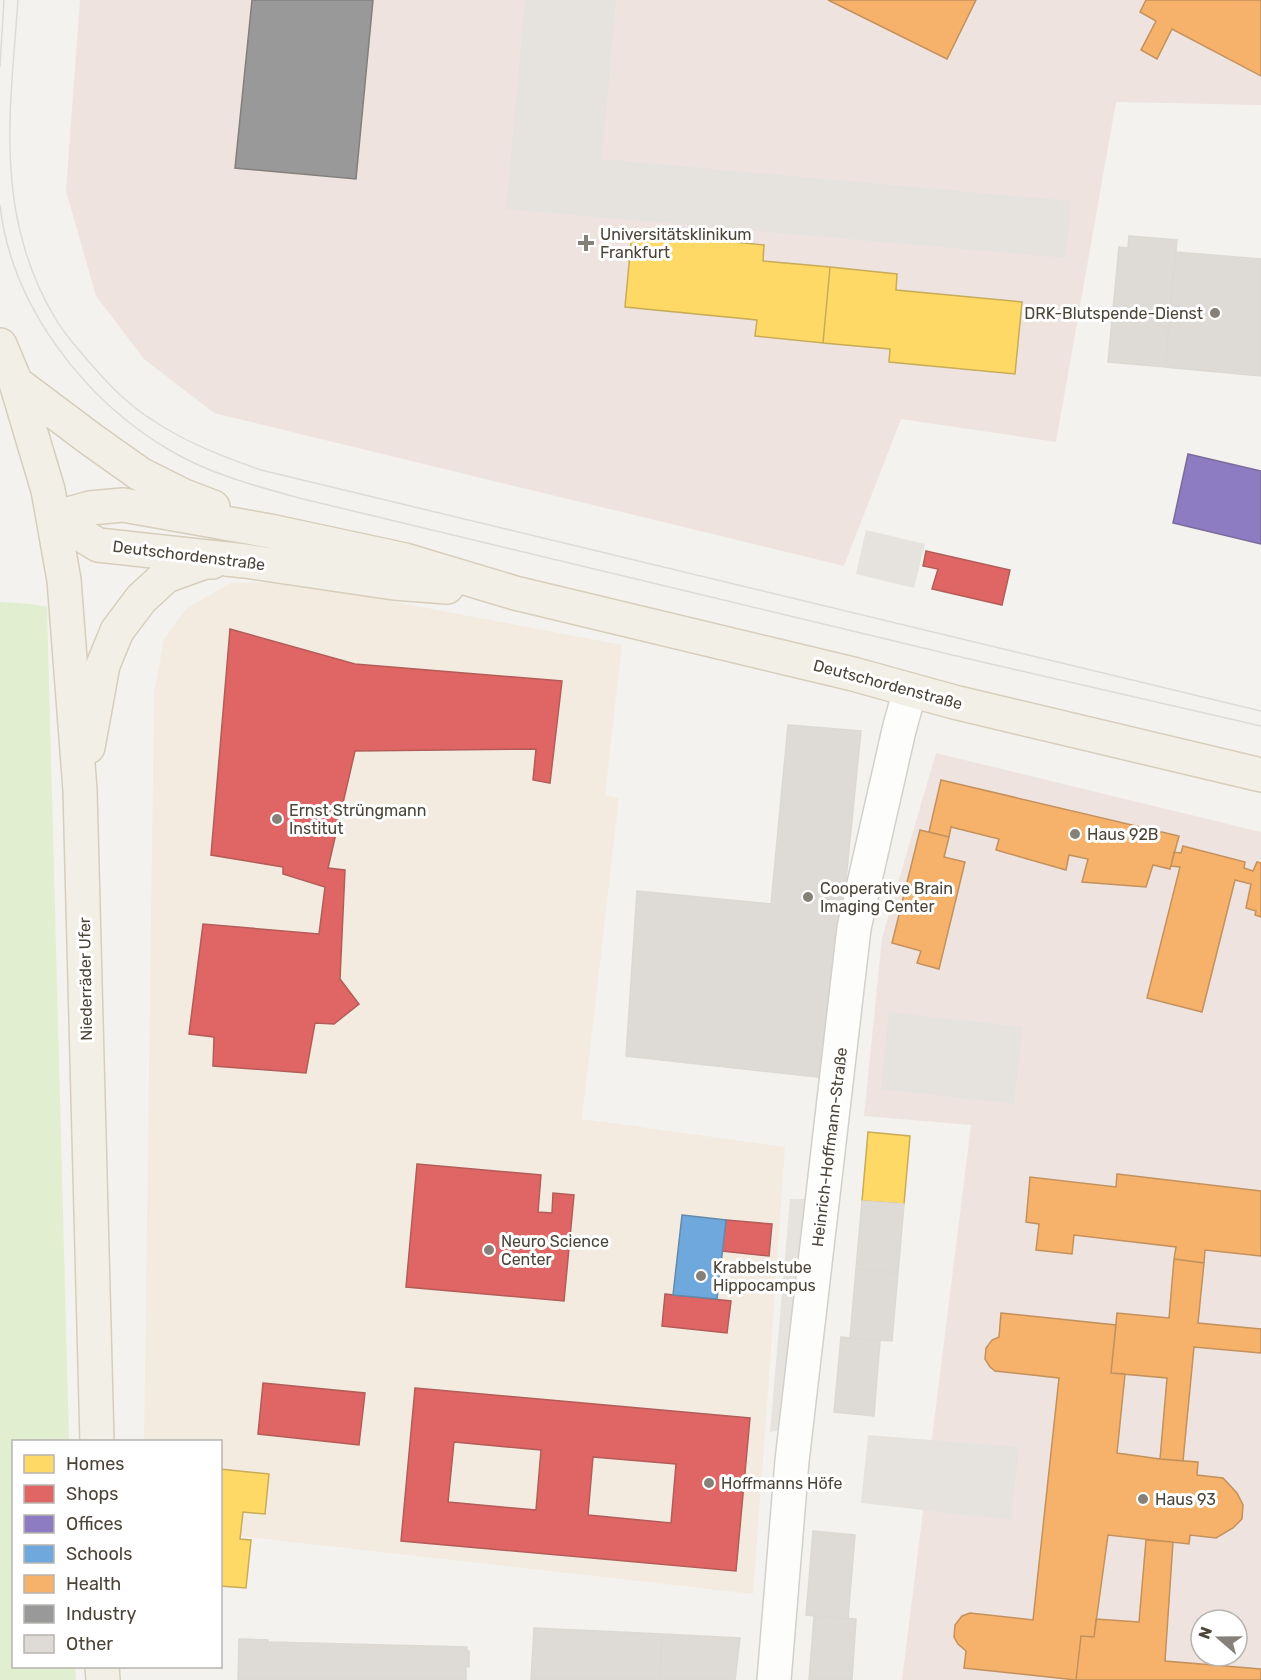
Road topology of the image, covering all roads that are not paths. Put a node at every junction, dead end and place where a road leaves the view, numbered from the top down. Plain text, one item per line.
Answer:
1 (0, 345) edge
2 (16, 383) junction
3 (54, 519) junction
4 (270, 531) junction
5 (245, 561) junction
6 (515, 593) junction
7 (910, 690) junction
8 (1261, 775) edge
9 (80, 790) junction
10 (97, 1440) edge
11 (774, 1680) edge

1 - 2 main road, Niederräder Ufer
2 - 3 main road, Niederräder Ufer
2 - 4 main road
3 - 4 main road, Deutschordenstraße
3 - 5 main road, Deutschordenstraße
3 - 9 main road, Niederräder Ufer
4 - 6 main road, Deutschordenstraße
5 - 6 main road, Deutschordenstraße
5 - 9 main road
6 - 7 main road, Deutschordenstraße
7 - 8 main road, Deutschordenstraße
7 - 11 street, Heinrich-Hoffmann-Straße
9 - 10 main road, Niederräder Ufer

